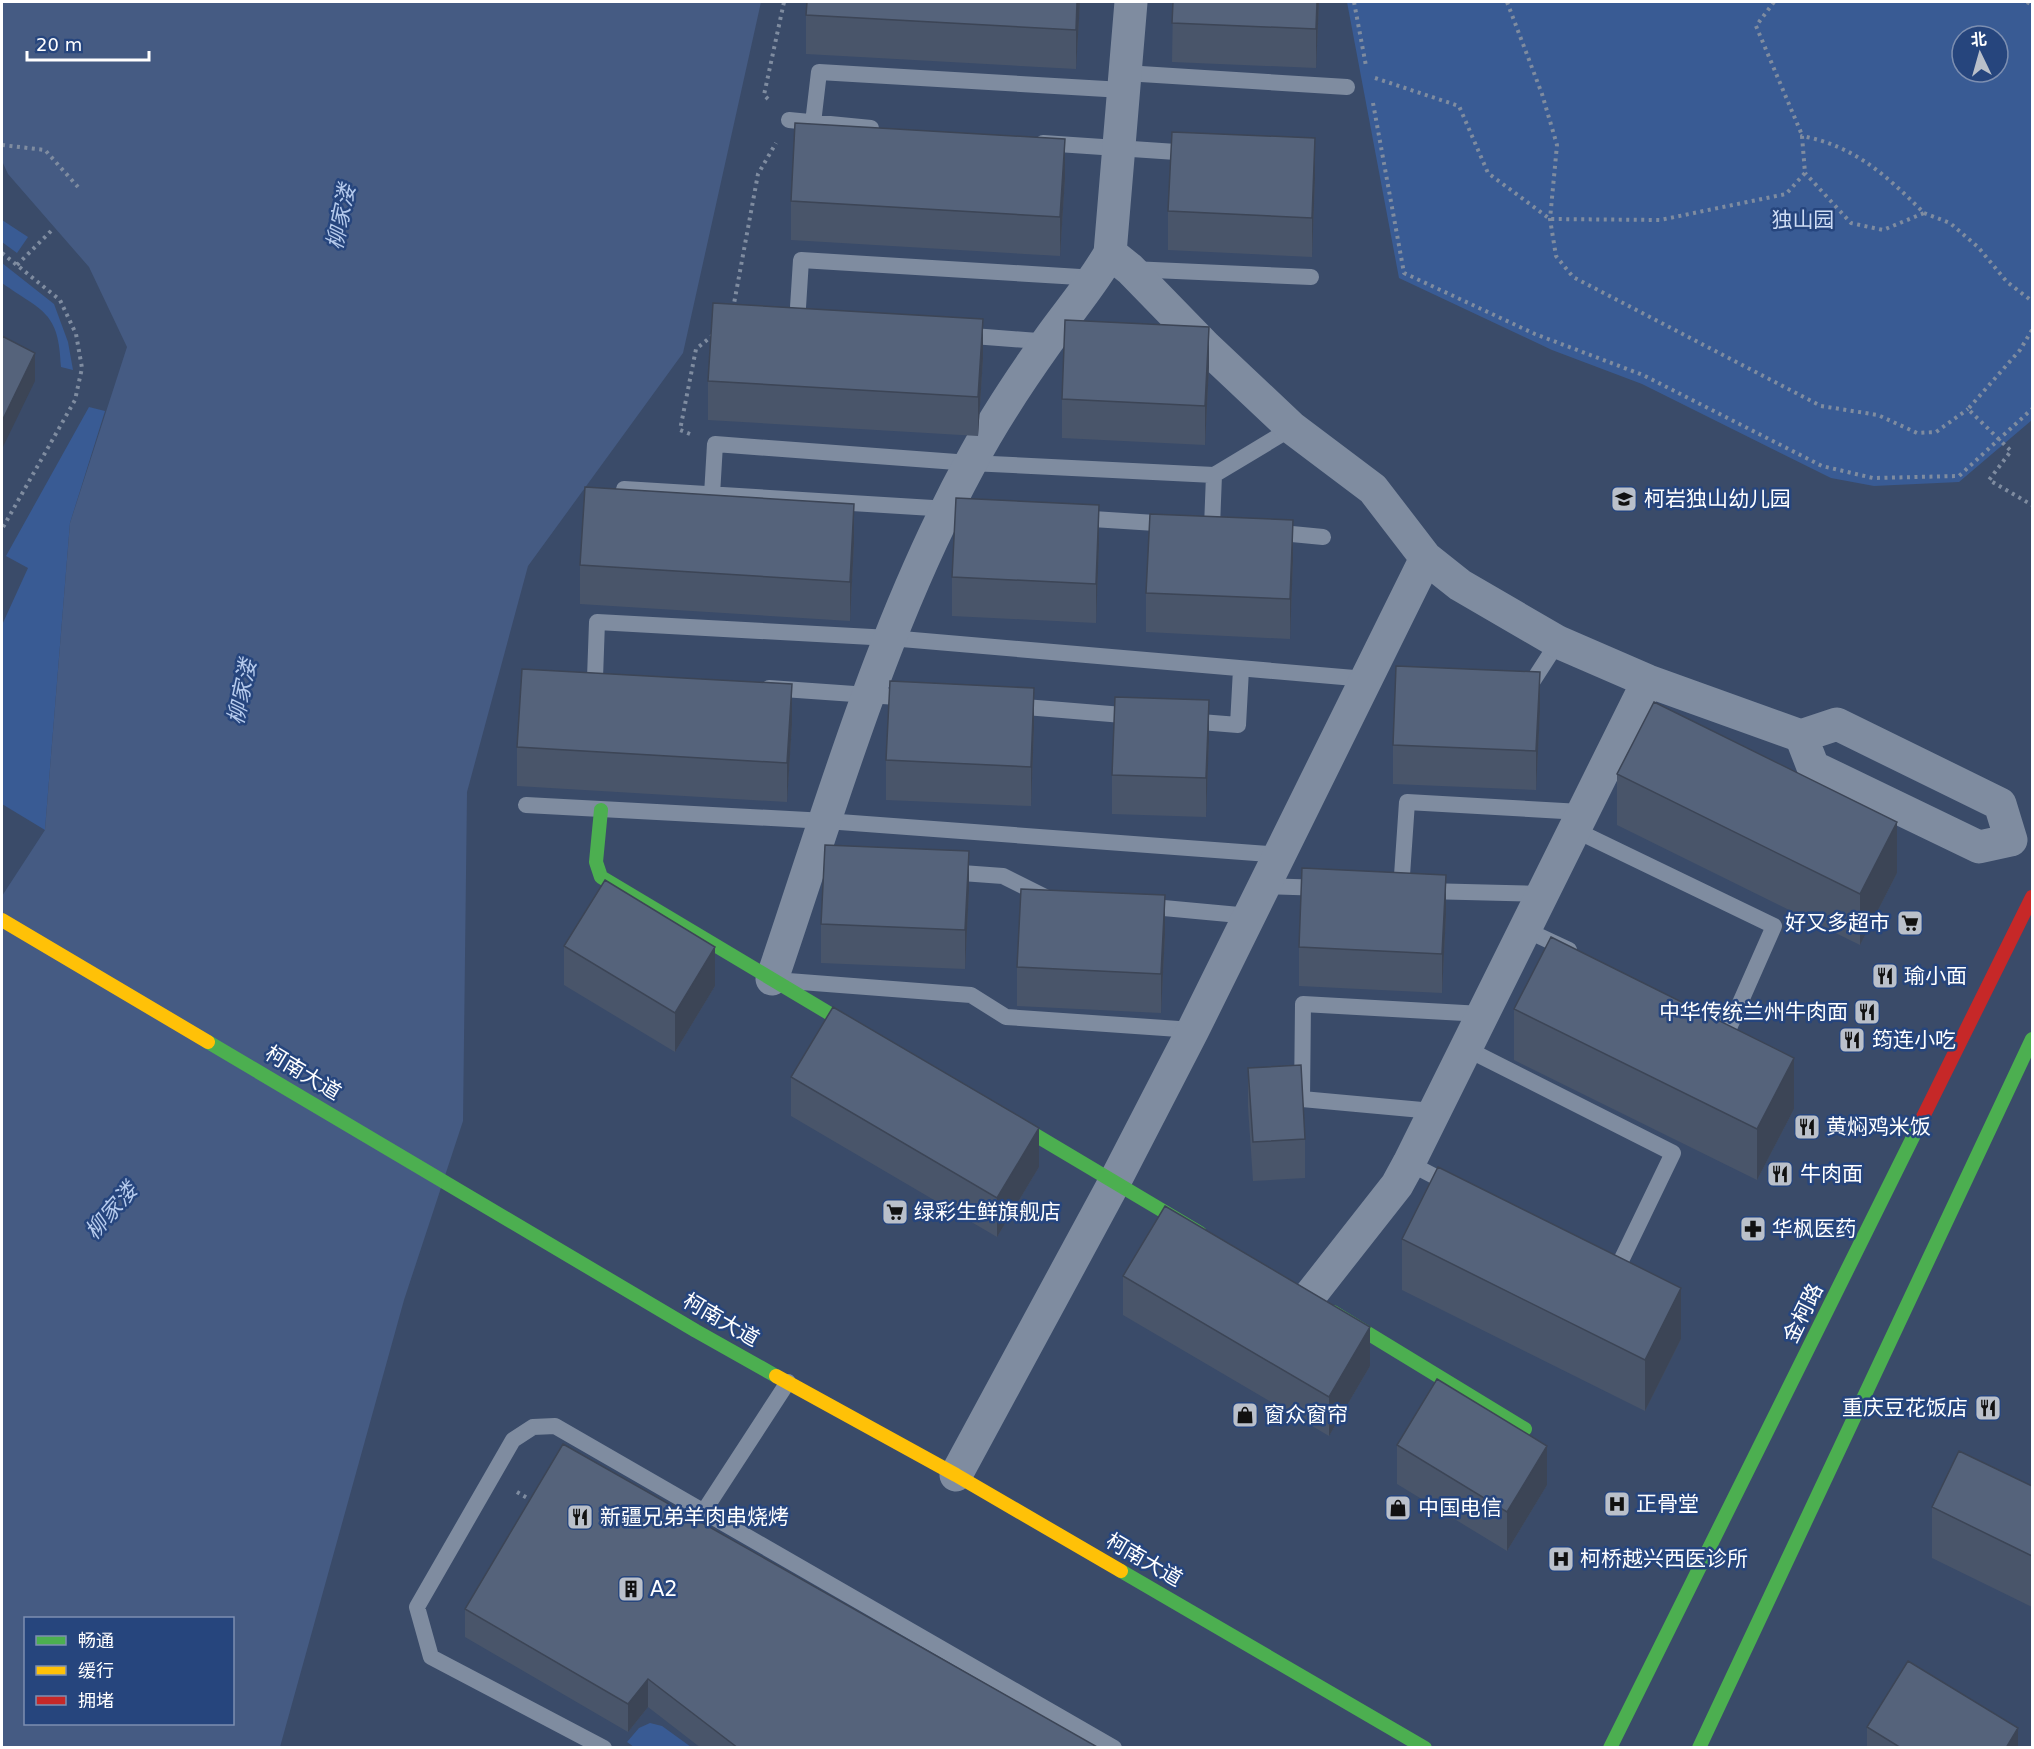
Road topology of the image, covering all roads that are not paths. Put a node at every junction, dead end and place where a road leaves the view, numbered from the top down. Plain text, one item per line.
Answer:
1 (1131, 2) edge
2 (1124, 81) junction
3 (1347, 87) road end
4 (789, 120) road end
5 (813, 123) junction
6 (884, 129) edge
7 (1026, 142) edge
8 (1120, 150) junction
9 (1202, 153) edge
10 (1112, 267) junction
11 (1311, 277) dead end
12 (731, 320) edge
13 (940, 334) edge
14 (1059, 342) junction
15 (1292, 428) junction
16 (970, 463) junction
17 (1214, 475) junction
18 (624, 489) edge
19 (712, 495) junction
20 (959, 510) junction
21 (1062, 517) edge
22 (1200, 526) junction
23 (1234, 529) edge
24 (1256, 531) edge
25 (1323, 537) dead end
26 (1426, 558) junction
27 (890, 638) junction
28 (1558, 642) junction
29 (1241, 669) junction
30 (574, 676) edge
31 (1366, 680) junction
32 (1648, 681) junction
33 (1506, 685) edge
34 (749, 687) edge
35 (868, 694) junction
36 (928, 699) edge
37 (999, 705) edge
38 (1801, 736) junction
39 (526, 805) dead end
40 (601, 810) junction
41 (826, 821) junction
42 (1577, 821) junction
43 (2022, 846) edge
44 (1281, 855) junction
45 (931, 871) edge
46 (1266, 886) junction
47 (1345, 888) edge
48 (1541, 894) junction
49 (2032, 897) edge
50 (1064, 899) edge
51 (1122, 904) edge
52 (1250, 916) junction
53 (2, 920) edge
54 (1524, 928) junction
55 (1589, 960) edge
56 (772, 980) junction
57 (1696, 1012) edge
58 (1482, 1014) junction
59 (1193, 1030) junction
60 (2032, 1038) edge
61 (883, 1045) edge
62 (1465, 1048) junction
63 (983, 1105) edge
64 (1433, 1111) junction
65 (1409, 1163) junction
66 (1114, 1183) junction
67 (1471, 1195) edge
68 (1217, 1243) edge
69 (1596, 1258) edge
70 (1304, 1294) joint
71 (788, 1382) junction
72 (1526, 1429) dead end
73 (956, 1475) junction
74 (704, 1511) junction
75 (604, 1748) edge
76 (1114, 1748) edge
77 (1425, 1748) edge
78 (1610, 1748) edge
79 (1699, 1748) edge

1 - 2 street
2 - 3 lane
2 - 5 lane
2 - 8 street
4 - 5 lane
5 - 6 lane
7 - 8 lane
8 - 9 lane
8 - 10 street
10 - 11 lane
10 - 12 lane
10 - 14 street
10 - 15 street
13 - 14 lane
14 - 16 street
15 - 17 lane
15 - 26 street
16 - 17 lane
16 - 19 lane
16 - 20 street
17 - 22 lane
18 - 19 lane
19 - 20 lane
20 - 27 street
21 - 22 lane
22 - 23 lane
24 - 25 lane
26 - 28 street
26 - 31 street
27 - 29 lane
27 - 30 lane
27 - 35 street
28 - 32 street
28 - 33 lane
29 - 31 lane
29 - 37 lane
31 - 44 street
32 - 38 street
32 - 42 street
34 - 35 lane
35 - 36 lane
35 - 41 street
38 - 43 street
38 - 43 street
39 - 40 lane
40 - 41 lane
40 - 56 main road
41 - 44 lane
41 - 56 street
42 - 48 street
42 - 48 lane
42 - 57 lane
44 - 46 street
45 - 50 lane
46 - 47 lane
46 - 52 street
48 - 54 street
49 - 78 main road, 金柯路
51 - 52 lane
52 - 59 street
53 - 71 main road, 柯南大道
54 - 55 lane
54 - 58 street
56 - 59 lane
56 - 61 main road
58 - 62 street
58 - 64 lane
59 - 66 street
60 - 79 main road
62 - 64 street
62 - 69 lane
63 - 66 main road
64 - 65 street
65 - 67 lane
65 - 70 street
66 - 68 main road
66 - 73 street
70 - 72 main road
71 - 73 main road, 柯南大道
71 - 74 lane
73 - 77 main road, 柯南大道
74 - 75 lane
74 - 76 lane

